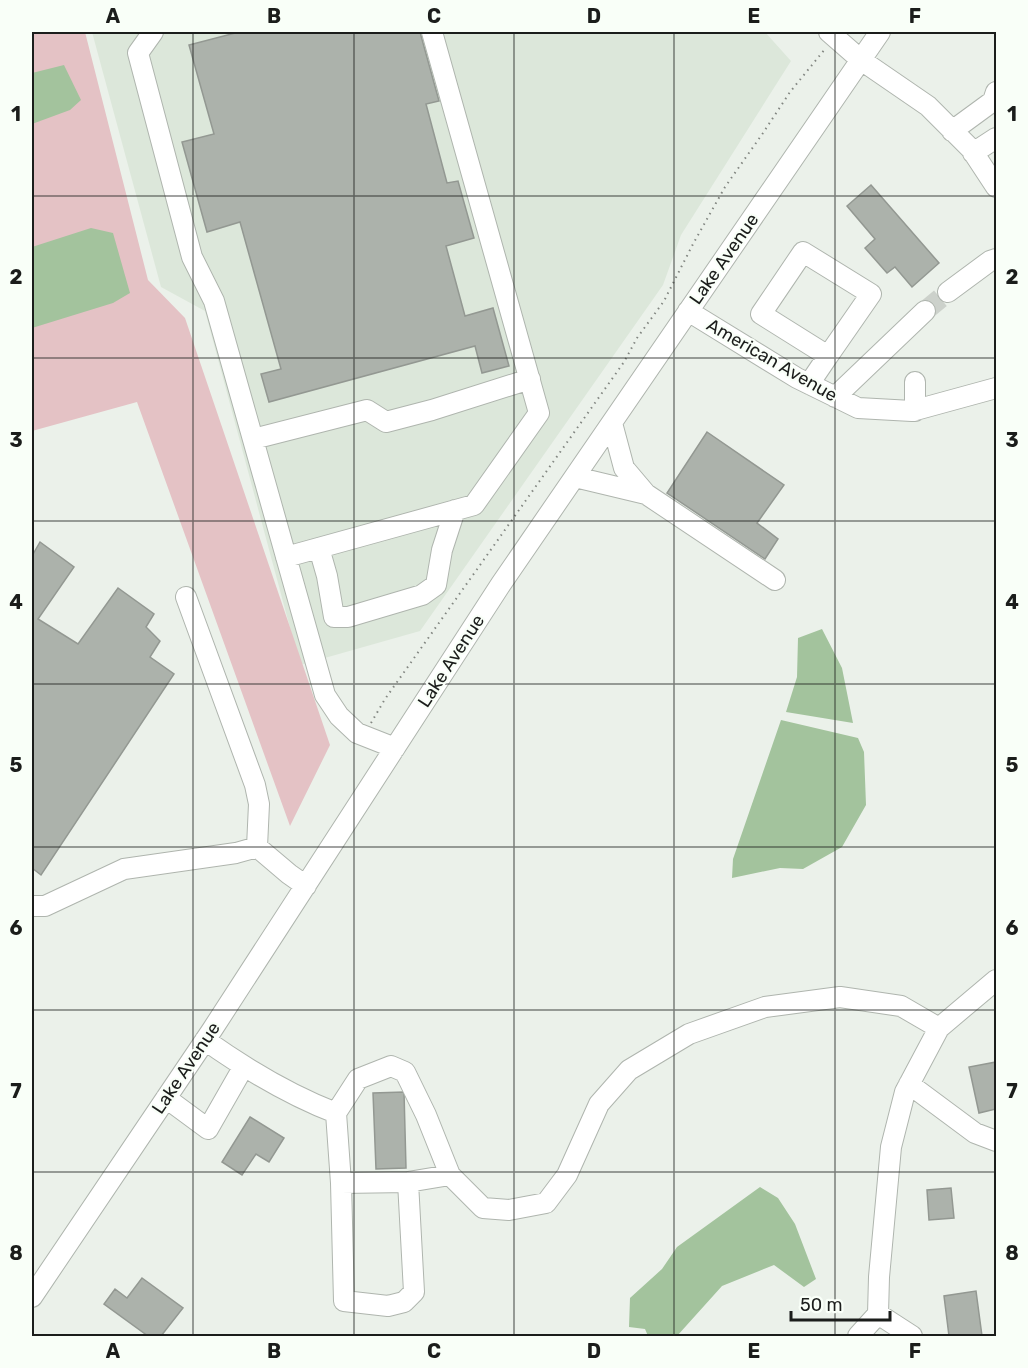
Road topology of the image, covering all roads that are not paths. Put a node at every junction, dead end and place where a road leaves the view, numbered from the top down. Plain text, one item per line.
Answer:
1 (153, 32) edge
2 (432, 32) edge
3 (880, 32) edge
4 (832, 34) edge
5 (861, 60) junction
6 (996, 92) edge
7 (952, 131) junction
8 (996, 138) edge
9 (973, 153) junction
10 (996, 187) edge
11 (996, 259) edge
12 (948, 292) tunnel mouth
13 (688, 311) junction
14 (925, 311) tunnel mouth
15 (828, 356) junction
16 (530, 379) junction
17 (915, 382) dead end
18 (809, 384) junction
19 (996, 388) edge
20 (836, 397) junction
21 (915, 411) junction
22 (612, 423) junction
23 (252, 439) junction
24 (575, 477) junction
25 (646, 494) junction
26 (455, 510) junction
27 (319, 548) junction
28 (286, 557) junction
29 (775, 580) dead end
30 (186, 597) dead end
31 (395, 748) junction
32 (257, 847) junction
33 (306, 886) junction
34 (32, 906) edge
35 (996, 980) edge
36 (939, 1028) junction
37 (205, 1040) junction
38 (244, 1066) junction
39 (909, 1084) junction
40 (166, 1098) junction
41 (336, 1113) junction
42 (996, 1141) edge
43 (450, 1175) junction
44 (408, 1182) junction
45 (341, 1183) junction
46 (32, 1297) edge
47 (878, 1314) junction
48 (858, 1336) edge
49 (912, 1336) edge

1 - 23 street
2 - 16 street
3 - 5 street, Lake Avenue
4 - 5 street
5 - 7 street
5 - 13 street, Lake Avenue
6 - 7 street
7 - 9 street
8 - 9 street
9 - 10 street
11 - 12 street
13 - 18 street, American Avenue
13 - 22 street, Lake Avenue
14 - 20 street
15 - 15 street
15 - 18 street
16 - 23 street
16 - 26 street
17 - 21 street
18 - 20 street, American Avenue
19 - 21 street, American Avenue
20 - 21 street, American Avenue
22 - 24 street, Lake Avenue
22 - 25 street
23 - 28 street
24 - 25 street
24 - 31 street, Lake Avenue
25 - 29 street
26 - 27 street
26 - 27 street
27 - 28 street
28 - 31 street
30 - 32 street
31 - 33 street, Lake Avenue
32 - 33 street
32 - 34 street
33 - 37 street, Lake Avenue
35 - 36 street
36 - 39 street
36 - 43 street
37 - 38 street
37 - 40 street, Lake Avenue
38 - 40 street
38 - 41 street
39 - 42 street
39 - 47 street
40 - 46 street, Lake Avenue
41 - 43 street
41 - 45 street
43 - 44 street
44 - 45 street
44 - 45 street
47 - 48 street
47 - 49 street

